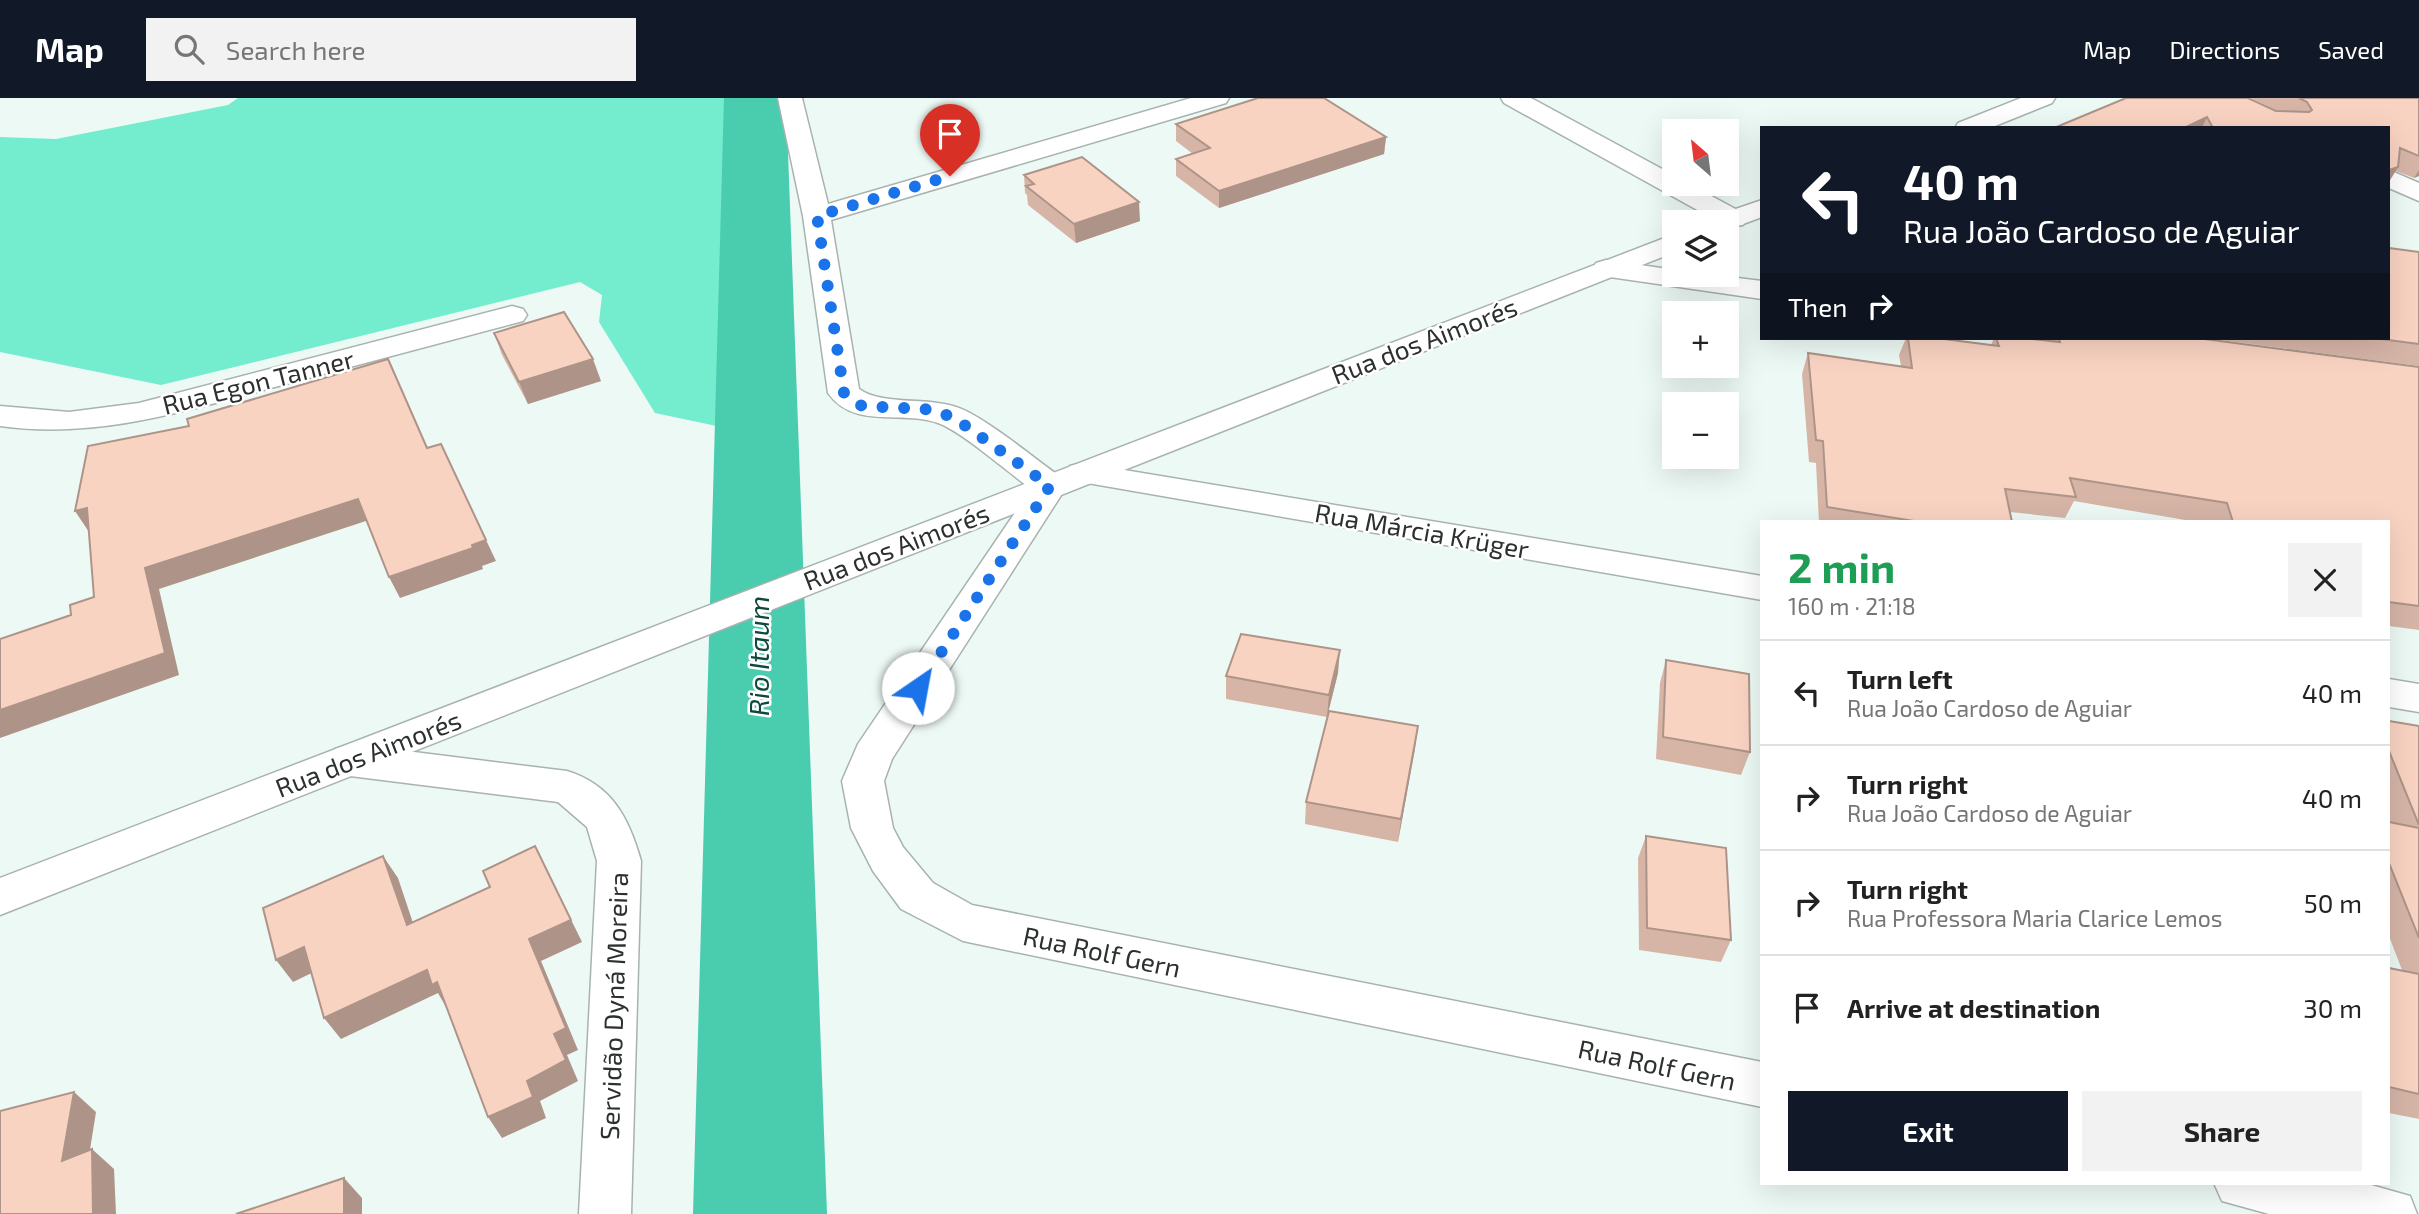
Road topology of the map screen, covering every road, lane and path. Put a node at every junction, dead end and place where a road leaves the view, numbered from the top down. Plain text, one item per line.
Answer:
1 (790, 98) edge
2 (1217, 98) edge
3 (1513, 98) edge
4 (2043, 98) edge
5 (1971, 126) edge
6 (2390, 178) edge
7 (2419, 193) edge
8 (1760, 209) edge
9 (1710, 210) edge
10 (817, 216) junction
11 (1739, 217) edge
12 (1662, 247) edge
13 (1606, 269) junction
14 (1760, 290) edge
15 (512, 315) dead end
16 (0, 416) edge
17 (1066, 480) junction
18 (1760, 588) edge
19 (2390, 693) edge
20 (2419, 698) edge
21 (350, 760) junction
22 (0, 897) edge
23 (1760, 1086) edge
24 (2250, 1185) edge
25 (605, 1214) edge
26 (2391, 1214) edge

1 - 10 street
2 - 10 street
3 - 9 street
4 - 5 street
6 - 7 street
8 - 11 street
10 - 17 street
12 - 13 street, Rua dos Aimorés
13 - 14 street
13 - 17 street, Rua dos Aimorés
15 - 16 street, Rua Egon Tanner
17 - 18 street, Rua Márcia Krüger
17 - 21 street, Rua dos Aimorés
17 - 23 street, Rua Rolf Gern
19 - 20 street
21 - 22 street, Rua dos Aimorés
21 - 25 street, Servidão Dyná Moreira
24 - 26 street

